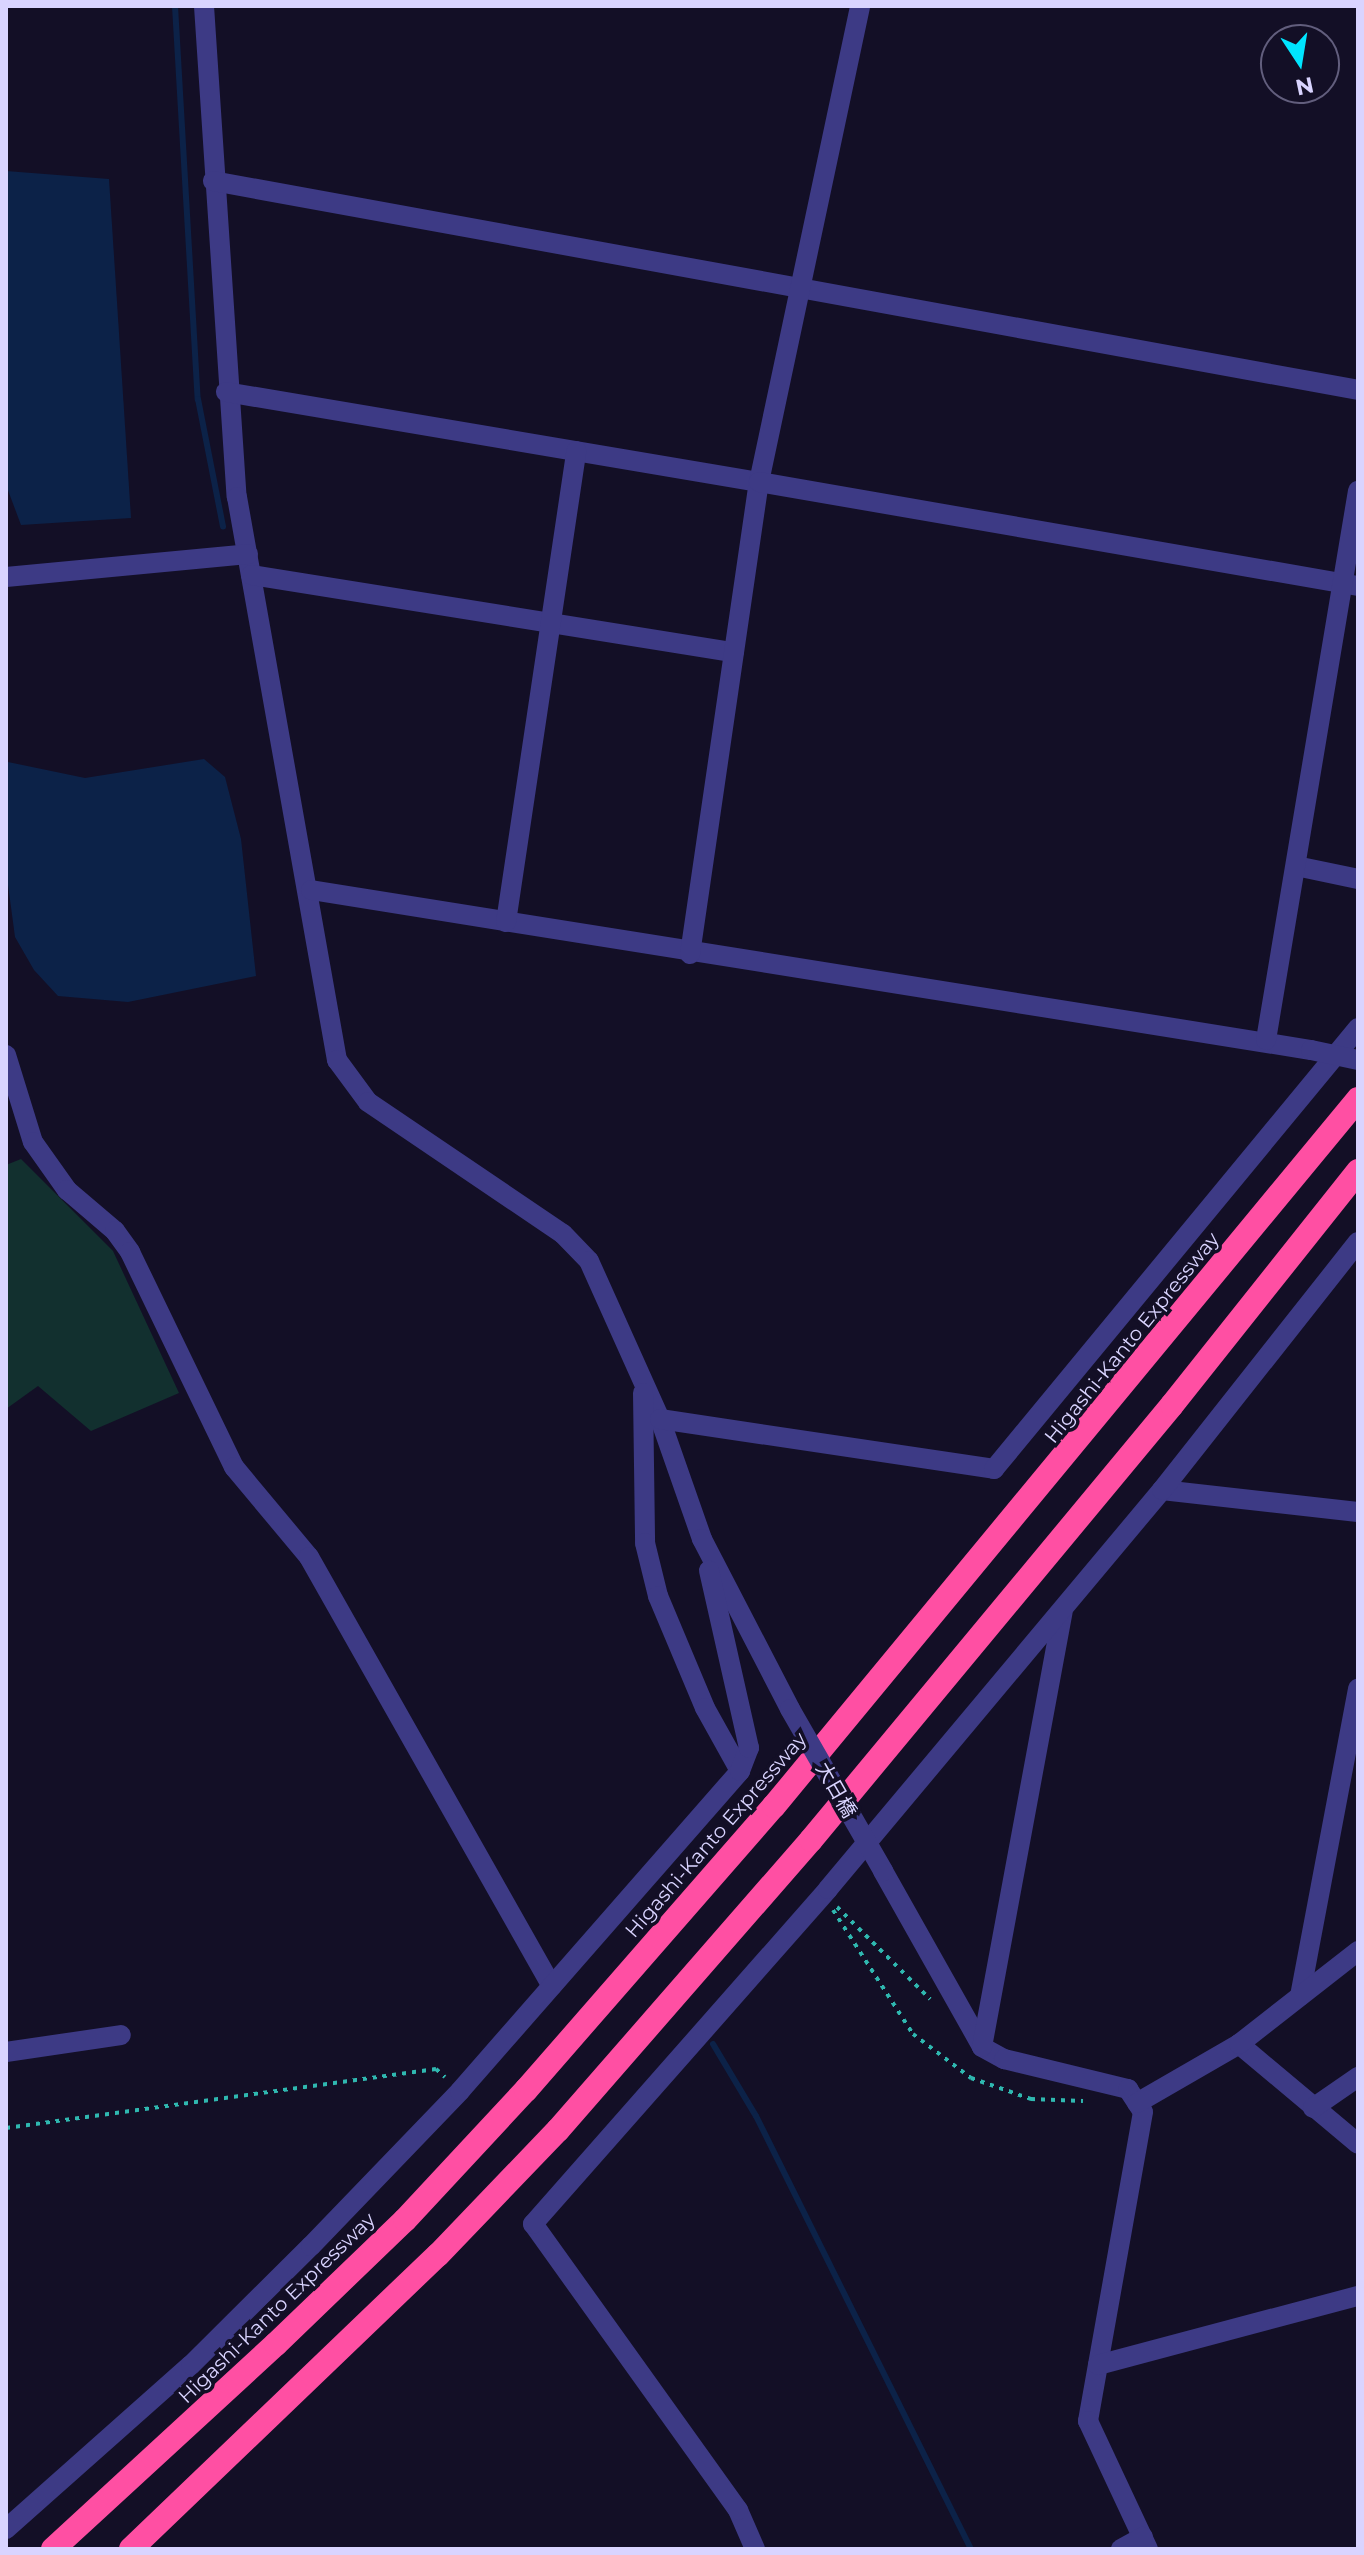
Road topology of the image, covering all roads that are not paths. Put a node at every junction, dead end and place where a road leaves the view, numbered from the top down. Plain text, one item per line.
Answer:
1 (204, 6) edge
2 (860, 6) edge
3 (213, 181) junction
4 (800, 291) junction
5 (1358, 390) edge
6 (226, 392) junction
7 (576, 451) junction
8 (759, 482) junction
9 (1358, 491) edge
10 (248, 554) junction
11 (251, 575) junction
12 (6, 577) edge
13 (1350, 584) edge
14 (552, 623) junction
15 (734, 652) junction
16 (1296, 866) junction
17 (1358, 879) edge
18 (311, 890) junction
19 (506, 922) junction
20 (690, 954) junction
21 (1358, 1028) edge
22 (1266, 1040) junction
23 (6, 1055) edge
24 (1358, 1060) edge
25 (1358, 1099) edge
26 (1358, 1171) edge
27 (1358, 1242) edge
28 (643, 1389) junction
29 (660, 1419) junction
30 (1162, 1490) junction
31 (1358, 1512) edge
32 (702, 1539) junction
33 (1063, 1608) junction
34 (1358, 1688) edge
35 (740, 1771) junction
36 (1358, 1951) edge
37 (552, 1986) junction
38 (1300, 1996) junction
39 (121, 2035) dead end
40 (1239, 2044) junction
41 (982, 2047) junction
42 (6, 2052) edge
43 (1358, 2077) edge
44 (1137, 2103) junction
45 (1313, 2108) junction
46 (1358, 2144) edge
47 (1358, 2296) edge
48 (1098, 2365) junction
49 (6, 2529) edge
50 (1145, 2543) edge
51 (53, 2549) edge
52 (131, 2549) edge
53 (755, 2549) edge
54 (1121, 2549) edge

1 - 3 street
2 - 4 street
3 - 4 street
3 - 6 street
4 - 5 street
4 - 8 street
6 - 7 street
6 - 10 street
7 - 8 street
7 - 14 street
8 - 13 street
8 - 15 street
9 - 13 street
10 - 11 street
10 - 12 street
11 - 14 street
11 - 18 street
13 - 16 street
14 - 15 street
14 - 19 street
15 - 20 street
16 - 17 street
16 - 22 street
18 - 19 street
18 - 28 street
19 - 20 street
20 - 22 street
21 - 29 street
22 - 24 street, bridge
23 - 37 street
25 - 51 highway, Higashi-Kanto Expressway
26 - 52 highway
27 - 30 street
28 - 29 street
28 - 35 street
29 - 32 street
30 - 31 street
30 - 33 street
32 - 35 street
32 - 41 street, 大日橋, bridge
33 - 41 street
33 - 53 street
34 - 38 street
35 - 37 street
36 - 38 street
37 - 49 street
38 - 40 street
39 - 42 street
40 - 44 street
40 - 45 street
41 - 44 street
43 - 45 street
44 - 48 street
45 - 46 street
47 - 48 street
48 - 50 street
50 - 54 street

